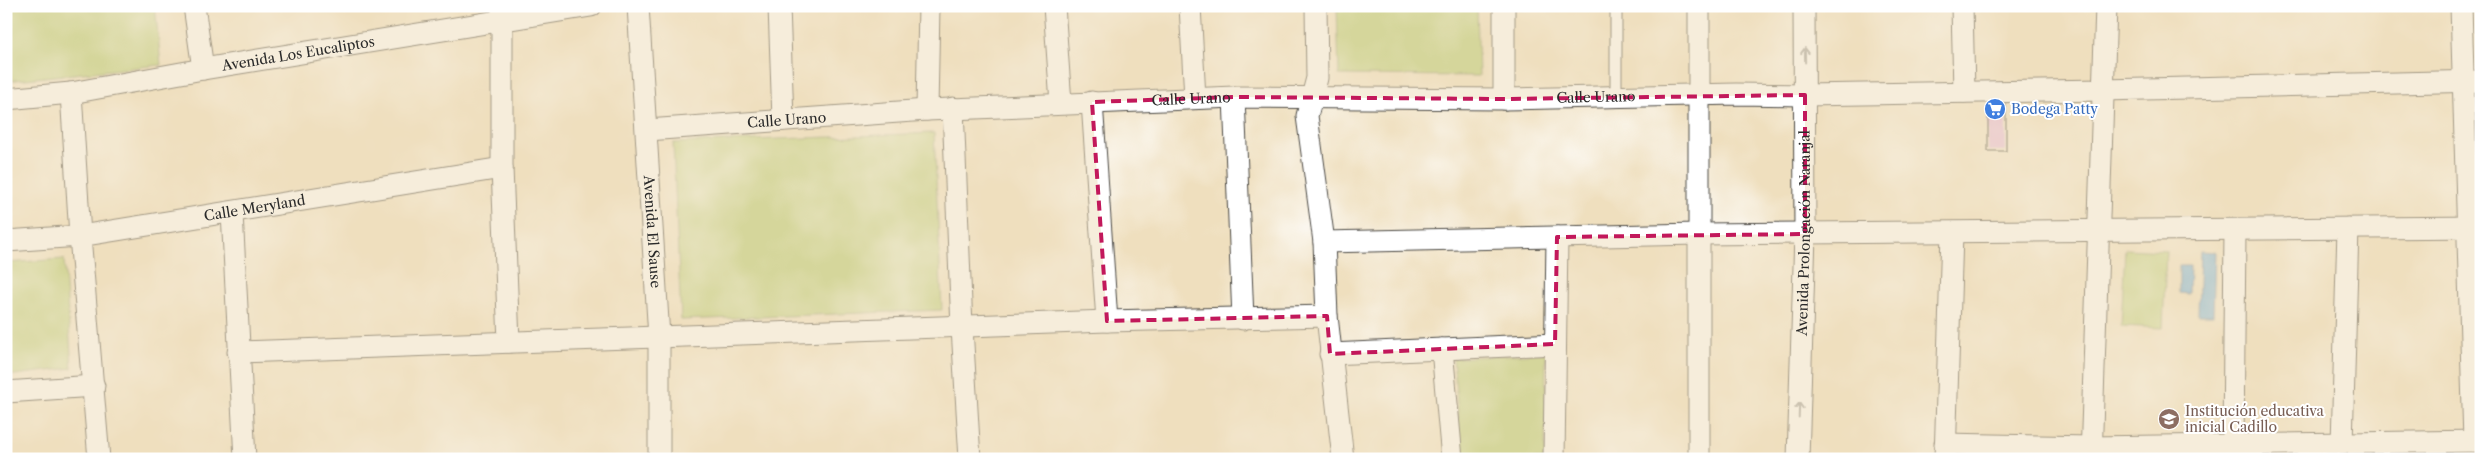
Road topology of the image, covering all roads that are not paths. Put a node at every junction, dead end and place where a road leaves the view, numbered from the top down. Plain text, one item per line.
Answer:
1 (194, 6) edge
2 (591, 6) edge
3 (638, 6) edge
4 (779, 6) edge
5 (929, 6) edge
6 (1054, 6) edge
7 (1190, 6) edge
8 (1316, 6) edge
9 (1504, 6) edge
10 (1616, 6) edge
11 (1699, 6) edge
12 (1804, 6) edge
13 (1962, 6) edge
14 (2106, 6) edge
15 (2461, 6) edge
16 (502, 13) edge
17 (203, 69) junction
18 (2473, 81) edge
19 (2103, 90) junction
20 (1964, 92) junction
21 (71, 93) junction
22 (1699, 94) junction
23 (1805, 95) junction
24 (1312, 96) junction
25 (1234, 97) junction
26 (6, 98) edge
27 (1195, 98) junction
28 (1616, 98) junction
29 (1504, 99) junction
30 (1092, 102) junction
31 (1061, 103) junction
32 (953, 108) junction
33 (928, 110) junction
34 (783, 120) junction
35 (647, 130) junction
36 (502, 168) junction
37 (232, 213) junction
38 (2473, 227) edge
39 (2348, 228) junction
40 (2235, 230) junction
41 (2098, 231) junction
42 (1952, 233) junction
43 (1699, 234) junction
44 (1805, 234) junction
45 (80, 236) junction
46 (1557, 237) junction
47 (6, 241) edge
48 (1324, 242) junction
49 (1327, 316) junction
50 (1243, 319) junction
51 (1108, 321) junction
52 (962, 328) junction
53 (659, 336) junction
54 (509, 342) junction
55 (1556, 344) junction
56 (1442, 349) junction
57 (238, 352) junction
58 (1330, 354) junction
59 (94, 386) junction
60 (6, 392) edge
61 (2477, 441) edge
62 (2342, 444) junction
63 (2233, 445) junction
64 (1945, 451) edge
65 (2091, 453) edge
66 (100, 459) edge
67 (245, 459) edge
68 (659, 459) edge
69 (970, 459) edge
70 (1343, 459) edge
71 (1452, 459) edge
72 (1554, 459) edge
73 (1699, 459) edge
74 (1798, 459) edge

1 - 17 street
2 - 16 street, Avenida Los Eucaliptos
3 - 35 street, Avenida El Sause
4 - 34 street
5 - 33 street
6 - 31 street
7 - 27 street
8 - 24 street
9 - 29 street
10 - 28 lane
11 - 22 street
23 -> 12 street, Avenida Prolongación Naranjal
13 - 20 street
14 - 19 street
15 - 18 street
16 - 17 street, Avenida Los Eucaliptos
16 - 36 street
17 - 21 street, Avenida Los Eucaliptos
18 - 19 street, Calle Urano
18 - 38 street
19 - 20 street, Calle Urano
19 - 41 street
20 - 23 street, Calle Urano
21 - 26 street, Avenida Los Eucaliptos
21 - 45 street
22 - 23 street, Calle Urano
22 - 28 street, Calle Urano
22 - 43 street
23 - 44 street, Avenida Prolongación Naranjal
24 - 25 street, Calle Urano
24 - 29 street, Calle Urano
24 - 48 street
25 - 27 street, Calle Urano
25 - 50 street
27 - 30 street, Calle Urano
28 - 29 street, Calle Urano
30 - 31 street, Calle Urano
30 - 51 street
31 - 32 street, Calle Urano
32 - 33 street, Calle Urano
32 - 52 street
33 - 34 street, Calle Urano
34 - 35 street, Calle Urano
35 - 53 street, Avenida El Sause
36 - 37 street, Calle Meryland
36 - 54 street
37 - 45 street, Calle Meryland
37 - 57 street
38 - 39 street
38 - 61 street
39 - 40 street
39 - 62 street
40 - 41 street
40 - 63 street
41 - 42 street
41 - 65 street
42 - 44 street
42 - 64 street
43 - 44 street
43 - 46 street
43 - 73 street
74 -> 44 street, Avenida Prolongación Naranjal
45 - 47 street, Calle Meryland
45 - 59 street
46 - 48 street
46 - 55 street
48 - 49 street
49 - 50 street
49 - 58 street
50 - 51 street
51 - 52 street
52 - 53 street
52 - 69 street
53 - 54 street
53 - 68 street, Avenida El Sause
54 - 57 street
55 - 56 street
55 - 72 street
56 - 58 street
56 - 71 street
57 - 67 street
58 - 70 street
59 - 60 street
59 - 66 street
61 - 62 street
62 - 63 street
63 - 65 street
64 - 65 street

